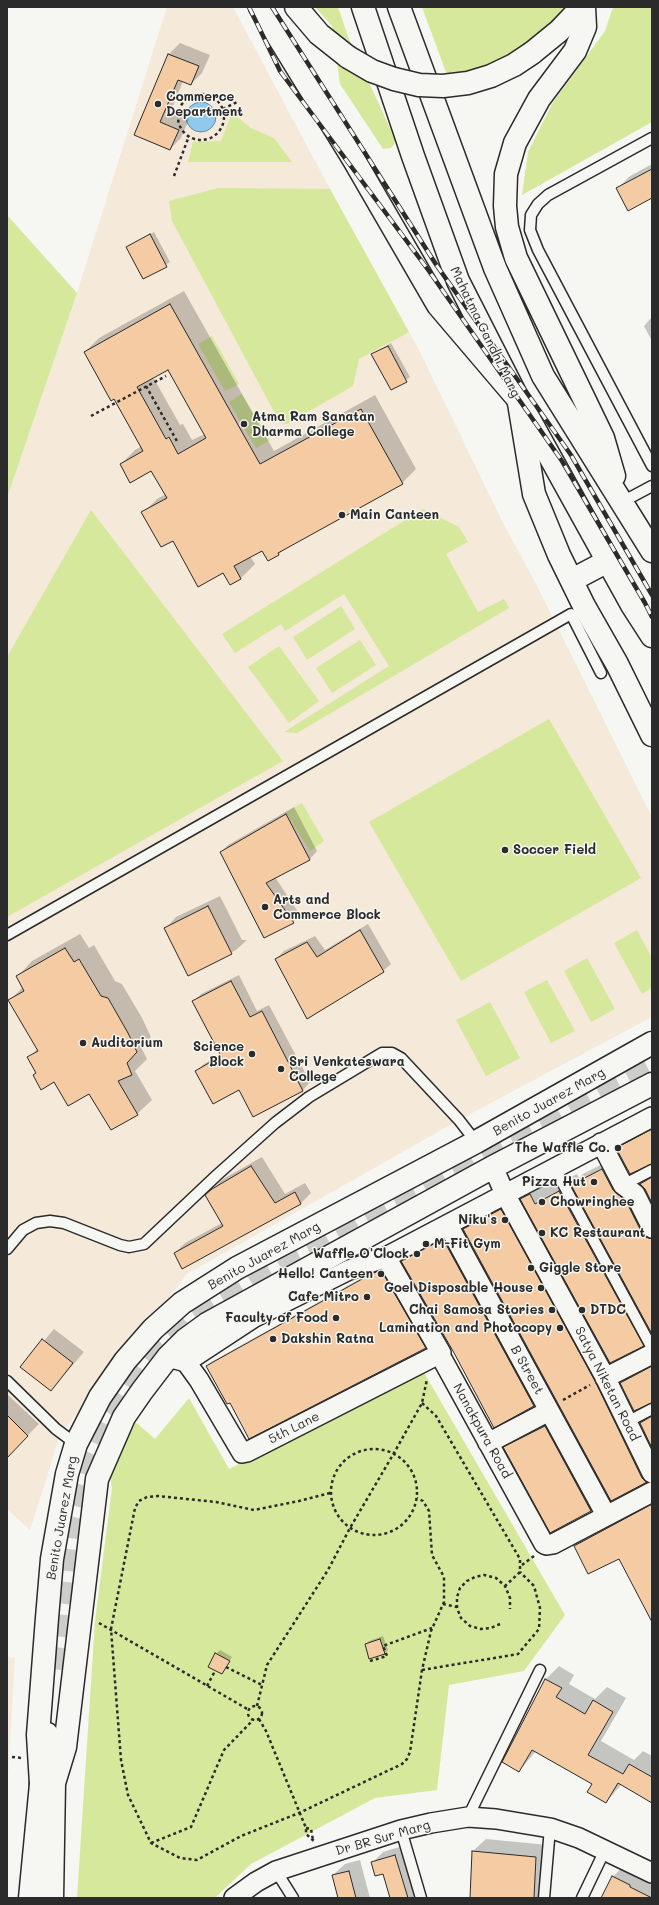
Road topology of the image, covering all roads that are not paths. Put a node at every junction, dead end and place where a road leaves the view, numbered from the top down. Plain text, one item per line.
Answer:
1 (260, 7) edge
2 (296, 7) edge
3 (363, 7) edge
4 (399, 7) edge
5 (583, 7) edge
6 (652, 138) edge
7 (518, 399) junction
8 (652, 466) edge
9 (652, 486) edge
10 (622, 502) junction
11 (652, 551) edge
12 (608, 561) junction
13 (572, 580) junction
14 (652, 636) edge
15 (600, 673) dead end
16 (652, 735) edge
17 (7, 935) edge
18 (652, 1043) edge
19 (652, 1084) edge
20 (652, 1117) edge
21 (476, 1142) junction
22 (601, 1143) junction
23 (494, 1167) junction
24 (555, 1169) junction
25 (652, 1170) edge
26 (623, 1185) junction
27 (505, 1194) junction
28 (448, 1225) junction
29 (652, 1228) edge
30 (7, 1249) edge
31 (386, 1257) junction
32 (652, 1348) edge
33 (441, 1353) junction
34 (652, 1354) edge
35 (177, 1360) junction
36 (7, 1381) edge
37 (599, 1381) junction
38 (652, 1409) edge
39 (548, 1410) junction
40 (627, 1422) junction
41 (488, 1443) junction
42 (76, 1444) junction
43 (652, 1473) edge
44 (652, 1492) edge
45 (606, 1515) junction
46 (540, 1670) dead end
47 (52, 1736) dead end
48 (47, 1784) junction
49 (468, 1818) junction
50 (550, 1828) junction
51 (401, 1830) junction
52 (605, 1850) junction
53 (276, 1871) junction
54 (652, 1873) edge
55 (30, 1898) edge
56 (52, 1898) edge
57 (234, 1898) edge
58 (293, 1898) edge
59 (421, 1898) edge
60 (544, 1898) edge
61 (582, 1898) edge

1 - 7 main road
2 - 5 main road, bridge
3 - 7 main road, Mahatma Gandhi Marg
4 - 10 main road
5 - 10 main road
6 - 8 lane
7 - 12 main road, Mahatma Gandhi Marg
7 - 13 main road
9 - 10 lane
10 - 11 main road
12 - 13 main road
12 - 14 main road, Mahatma Gandhi Marg
13 - 16 main road
15 - 17 lane
18 - 21 main road, Benito Juarez Marg
19 - 23 main road, Benito Juarez Marg
20 - 22 street
21 - 30 lane
21 - 42 main road, Benito Juarez Marg
22 - 24 street
22 - 26 street
23 - 27 street, Satya Niketan Road
23 - 35 main road, Benito Juarez Marg
24 - 27 street
24 - 32 lane
25 - 26 lane
26 - 29 street
27 - 28 street
27 - 37 street, Satya Niketan Road
28 - 31 street
28 - 39 street, B Street
31 - 33 street, Nanakpura Road
31 - 35 street
33 - 35 street, 5th Lane
33 - 41 street, Nanakpura Road
34 - 37 street
35 - 48 main road, Benito Juarez Marg
36 - 42 lane
37 - 40 street, Satya Niketan Road
38 - 40 lane
39 - 41 street
39 - 45 street, B Street
40 - 43 street, Satya Niketan Road
41 - 45 street, Nanakpura Road
42 - 48 main road, Benito Juarez Marg
44 - 45 street
46 - 49 lane
47 - 48 main road
48 - 55 main road, Benito Juarez Marg
48 - 56 main road, Benito Juarez Marg
49 - 50 street, Dr BR Sur Marg
49 - 51 street, Dr BR Sur Marg
50 - 52 street, Dr BR Sur Marg
50 - 60 lane
51 - 53 street, Dr BR Sur Marg
51 - 59 lane
52 - 54 street, Dr BR Sur Marg
52 - 61 lane
53 - 57 street, Dr BR Sur Marg
53 - 58 lane

